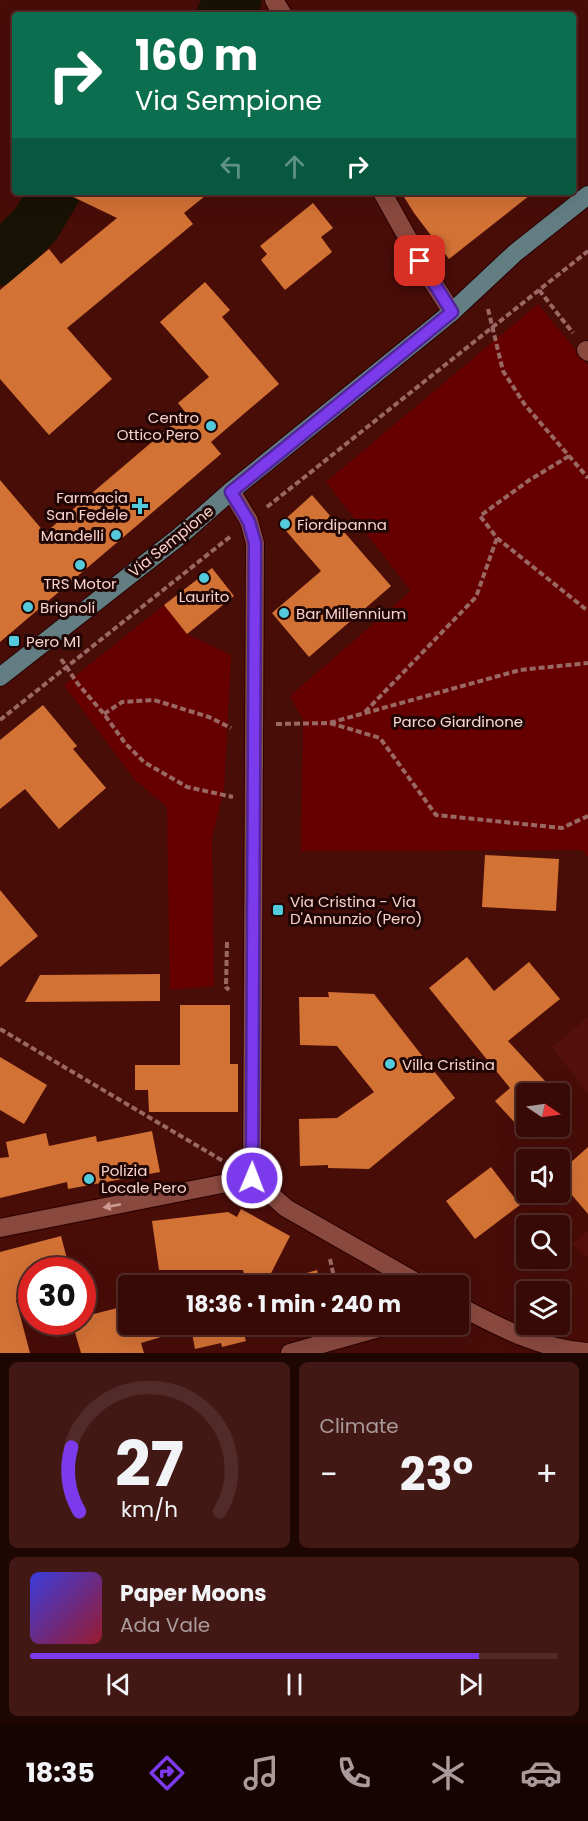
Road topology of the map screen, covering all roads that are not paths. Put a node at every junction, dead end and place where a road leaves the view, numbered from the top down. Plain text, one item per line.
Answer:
1 (384, 195) edge
2 (588, 195) edge
3 (452, 312) junction
4 (231, 492) junction
5 (0, 677) edge
6 (252, 1178) junction
7 (0, 1228) edge
8 (404, 1275) edge
9 (469, 1312) edge
10 (354, 1335) edge
11 (532, 1347) edge
12 (588, 1352) edge
13 (290, 1353) edge

1 - 3 street
2 - 3 main road, Via Sempione
3 - 4 main road, Via Sempione
4 - 5 main road, Via Sempione
4 - 6 street
6 -> 7 street
6 - 8 street
9 - 11 street
10 - 13 street
11 - 12 street

